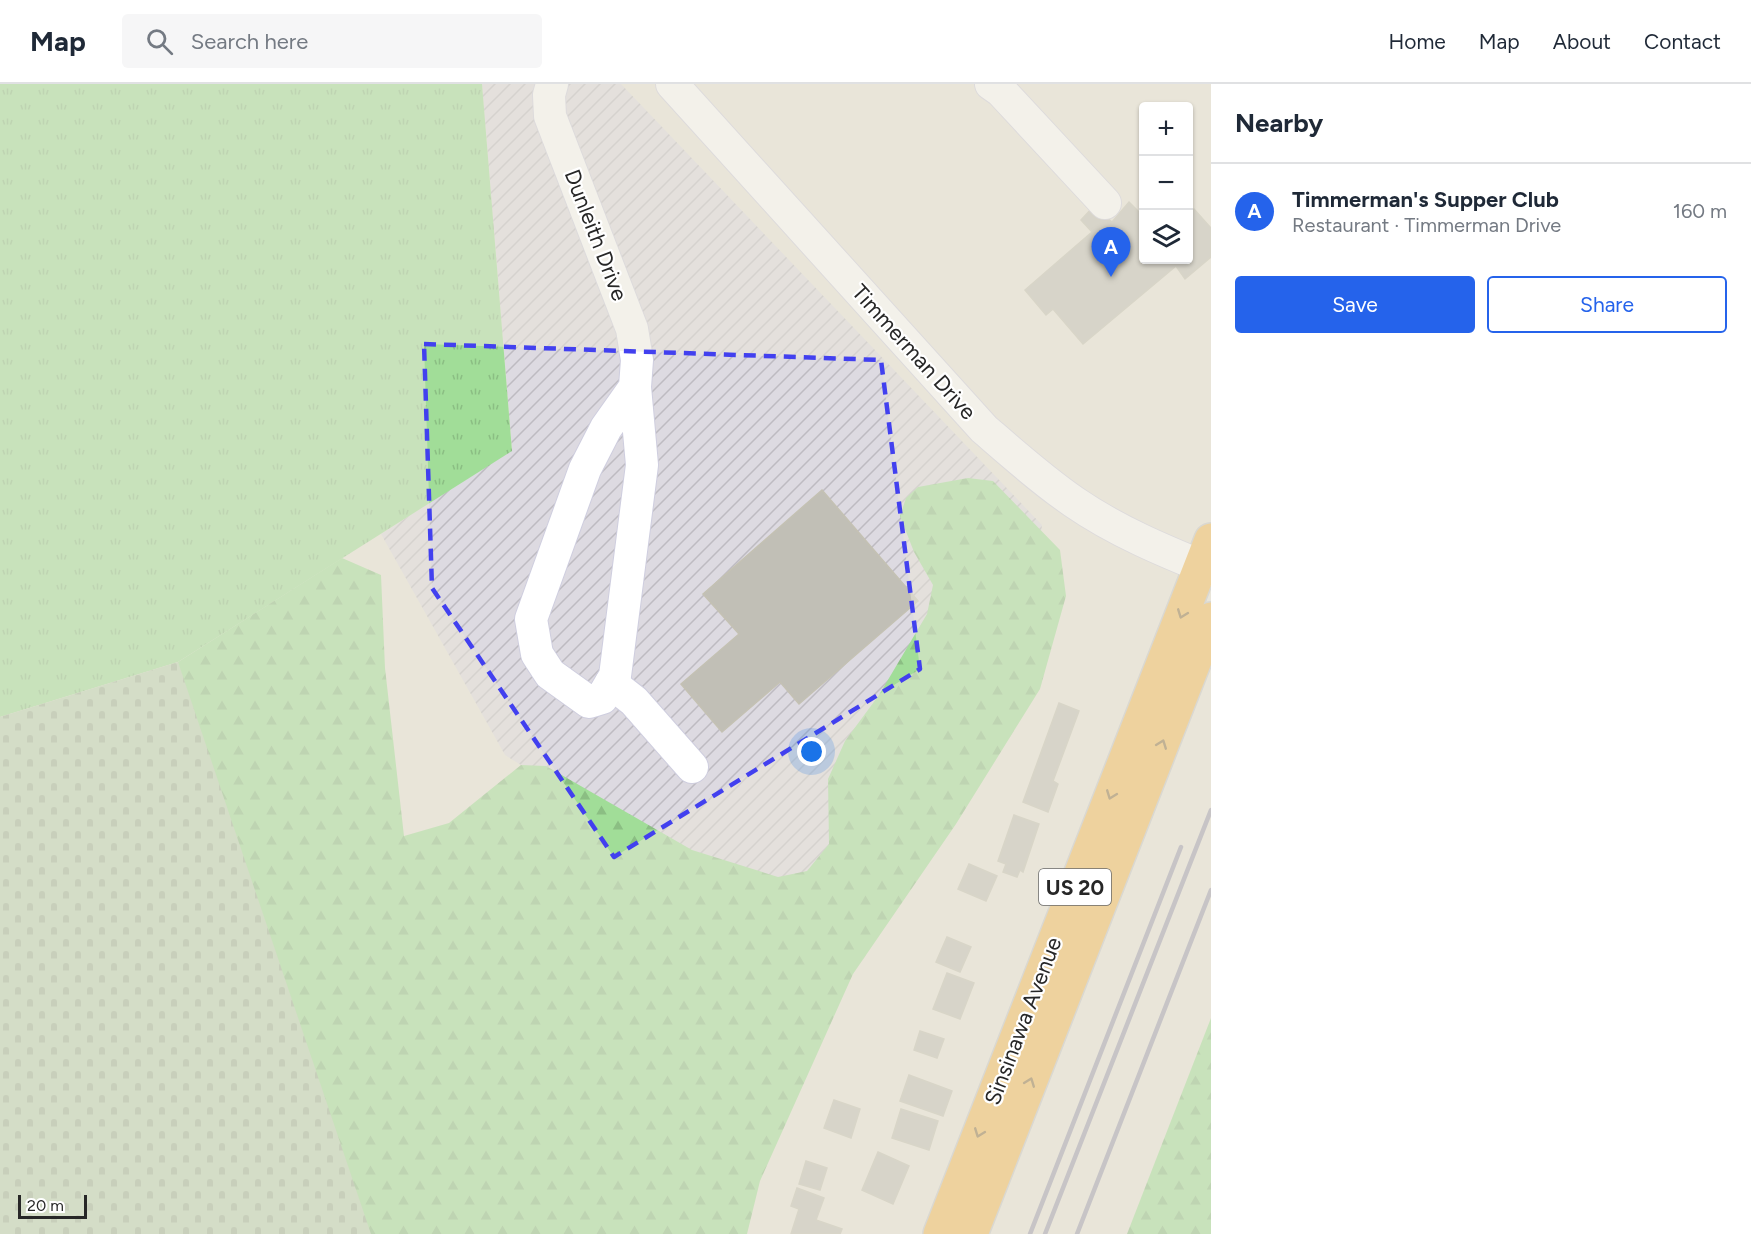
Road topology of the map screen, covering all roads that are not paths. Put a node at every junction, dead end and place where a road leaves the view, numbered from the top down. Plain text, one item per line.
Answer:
1 (552, 84) edge
2 (672, 84) edge
3 (992, 84) edge
4 (1106, 203) dead end
5 (635, 387) junction
6 (1207, 559) edge
7 (1211, 619) edge
8 (610, 684) junction
9 (692, 767) dead end
10 (940, 1234) edge
11 (971, 1234) edge

1 - 5 street, Dunleith Drive
2 - 6 street, Timmerman Drive
3 - 4 street
5 - 8 street, Dunleith Drive
5 - 8 street
6 -> 10 highway, Sinsinawa Avenue / US 20
11 -> 7 highway, Sinsinawa Avenue / US 20
8 - 9 street

